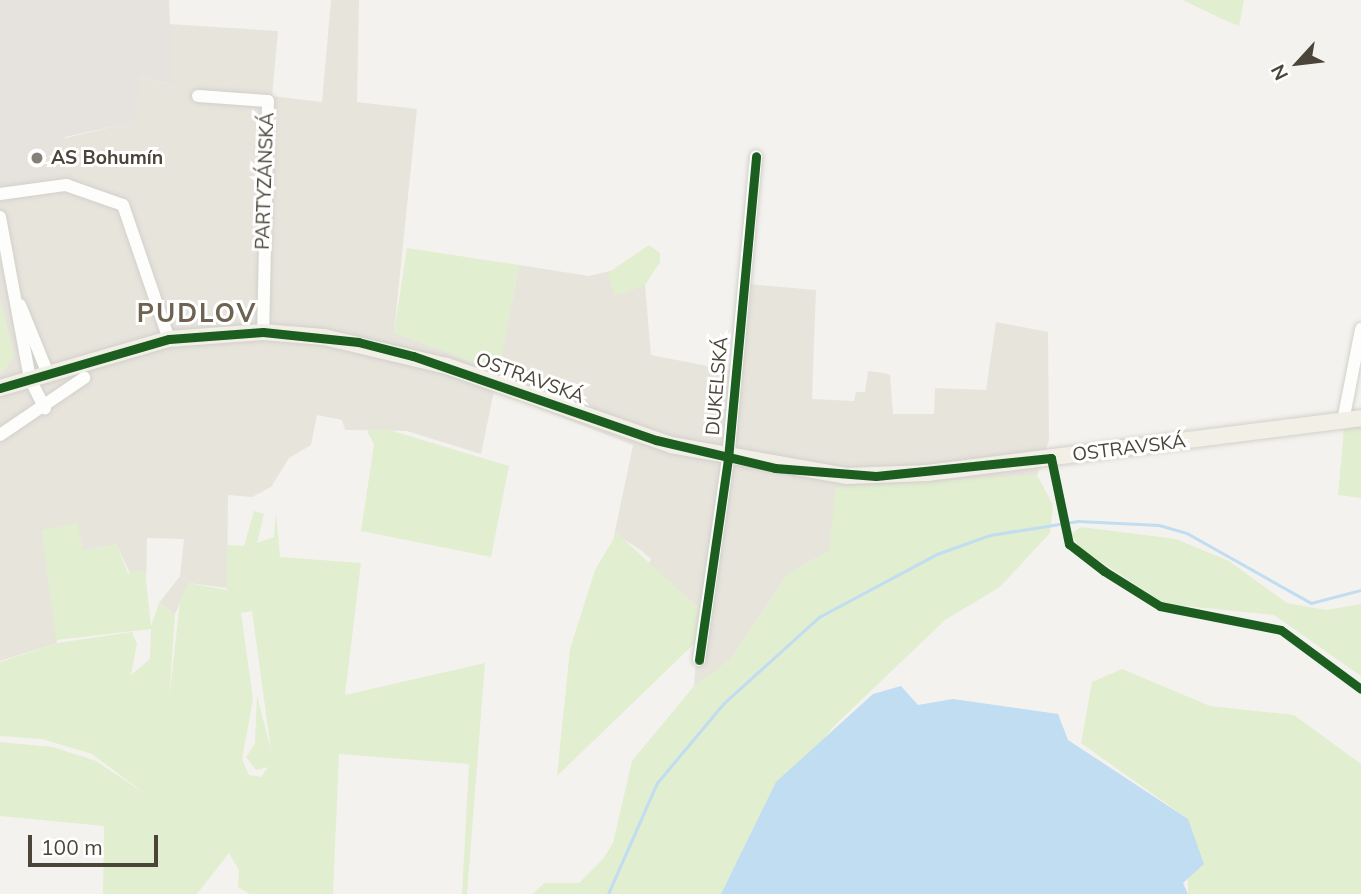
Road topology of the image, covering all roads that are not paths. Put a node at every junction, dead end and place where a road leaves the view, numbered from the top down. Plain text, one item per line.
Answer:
1 (198, 96) dead end
2 (756, 156) dead end
3 (0, 194) edge
4 (0, 218) edge
5 (20, 305) junction
6 (1361, 329) edge
7 (263, 332) junction
8 (169, 339) junction
9 (48, 373) junction
10 (84, 378) dead end
11 (30, 379) junction
12 (0, 388) edge
13 (44, 408) junction
14 (1361, 418) edge
15 (1343, 421) junction
16 (0, 435) edge
17 (728, 459) junction
18 (699, 660) dead end

1 - 7 street, PARTYZÁNSKÁ
2 - 17 street, DUKELSKÁ
3 - 8 street
4 - 5 street
5 - 9 street
5 - 11 street
6 - 15 street
7 - 8 main road, OSTRAVSKÁ
7 - 17 main road, OSTRAVSKÁ
8 - 9 main road, OSTRAVSKÁ
9 - 11 main road, OSTRAVSKÁ
10 - 13 street
11 - 12 main road, OSTRAVSKÁ
11 - 13 street
13 - 16 street
14 - 15 main road, OSTRAVSKÁ
15 - 17 main road, OSTRAVSKÁ
17 - 18 street, DUKELSKÁ

